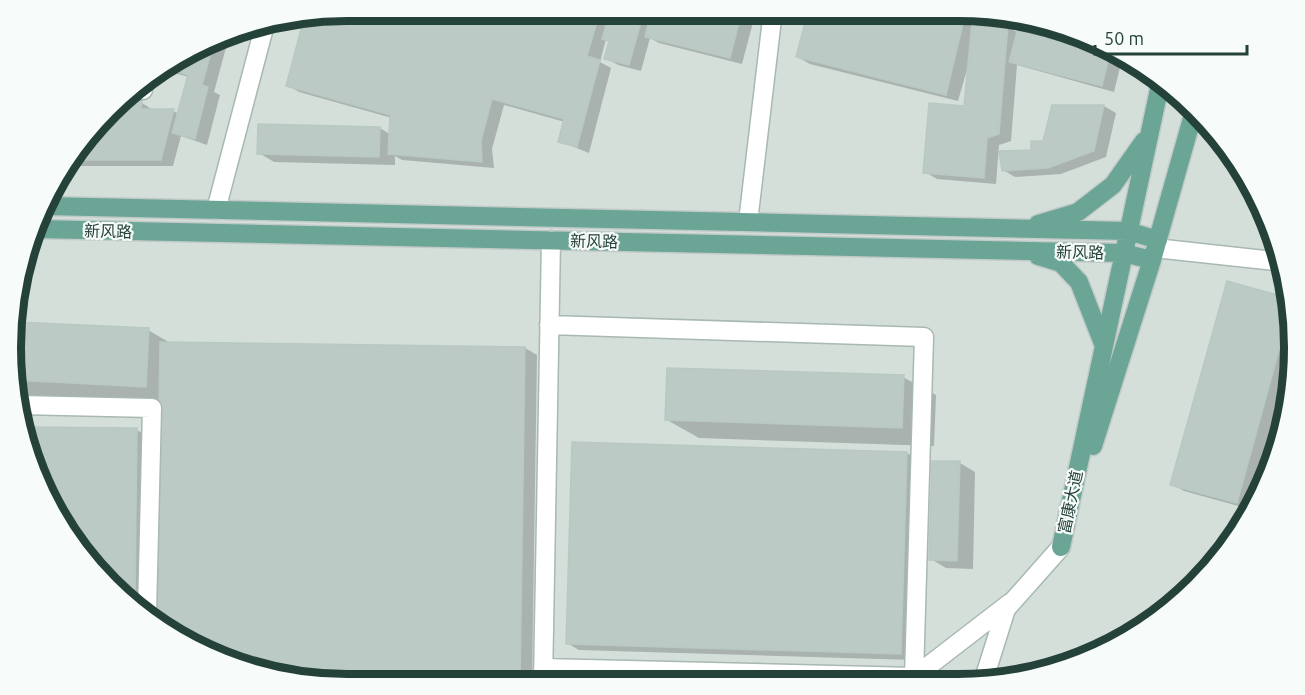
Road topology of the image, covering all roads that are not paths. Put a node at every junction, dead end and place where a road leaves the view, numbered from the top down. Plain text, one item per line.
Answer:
1 (772, 21) edge
2 (263, 32) edge
3 (1159, 90) edge
4 (1191, 120) edge
5 (1149, 134) junction
6 (54, 206) edge
7 (216, 210) junction
8 (748, 222) junction
9 (1022, 228) junction
10 (43, 230) edge
11 (1128, 231) junction
12 (550, 240) junction
13 (1155, 249) junction
14 (1022, 250) junction
15 (1123, 253) junction
16 (1272, 261) edge
17 (549, 325) junction
18 (1104, 346) junction
19 (26, 405) edge
20 (1061, 547) junction
21 (1016, 599) junction
22 (147, 606) edge
23 (986, 672) edge
24 (543, 674) edge
25 (914, 674) edge
26 (918, 674) edge

1 - 8 street
2 - 7 street
3 - 5 main road, 富康大道
4 - 13 main road, 富康大道
5 - 9 main road
5 - 11 main road, 富康大道
6 - 7 main road, 新风路
7 - 8 main road, 新风路
8 - 9 main road, 新风路
9 - 11 main road, 新风路
10 - 12 main road, 新风路
11 - 13 main road, 新风路
11 - 15 main road, 富康大道
12 - 14 main road, 新风路
12 - 17 street
13 - 15 main road, 新风路
13 - 16 street
13 - 20 main road, 富康大道
14 - 15 main road, 新风路
14 - 18 main road
15 - 18 main road, 富康大道
17 - 24 street
17 - 25 street
18 - 20 main road, 富康大道
19 - 22 street
20 - 21 street
21 - 23 street
21 - 26 street

